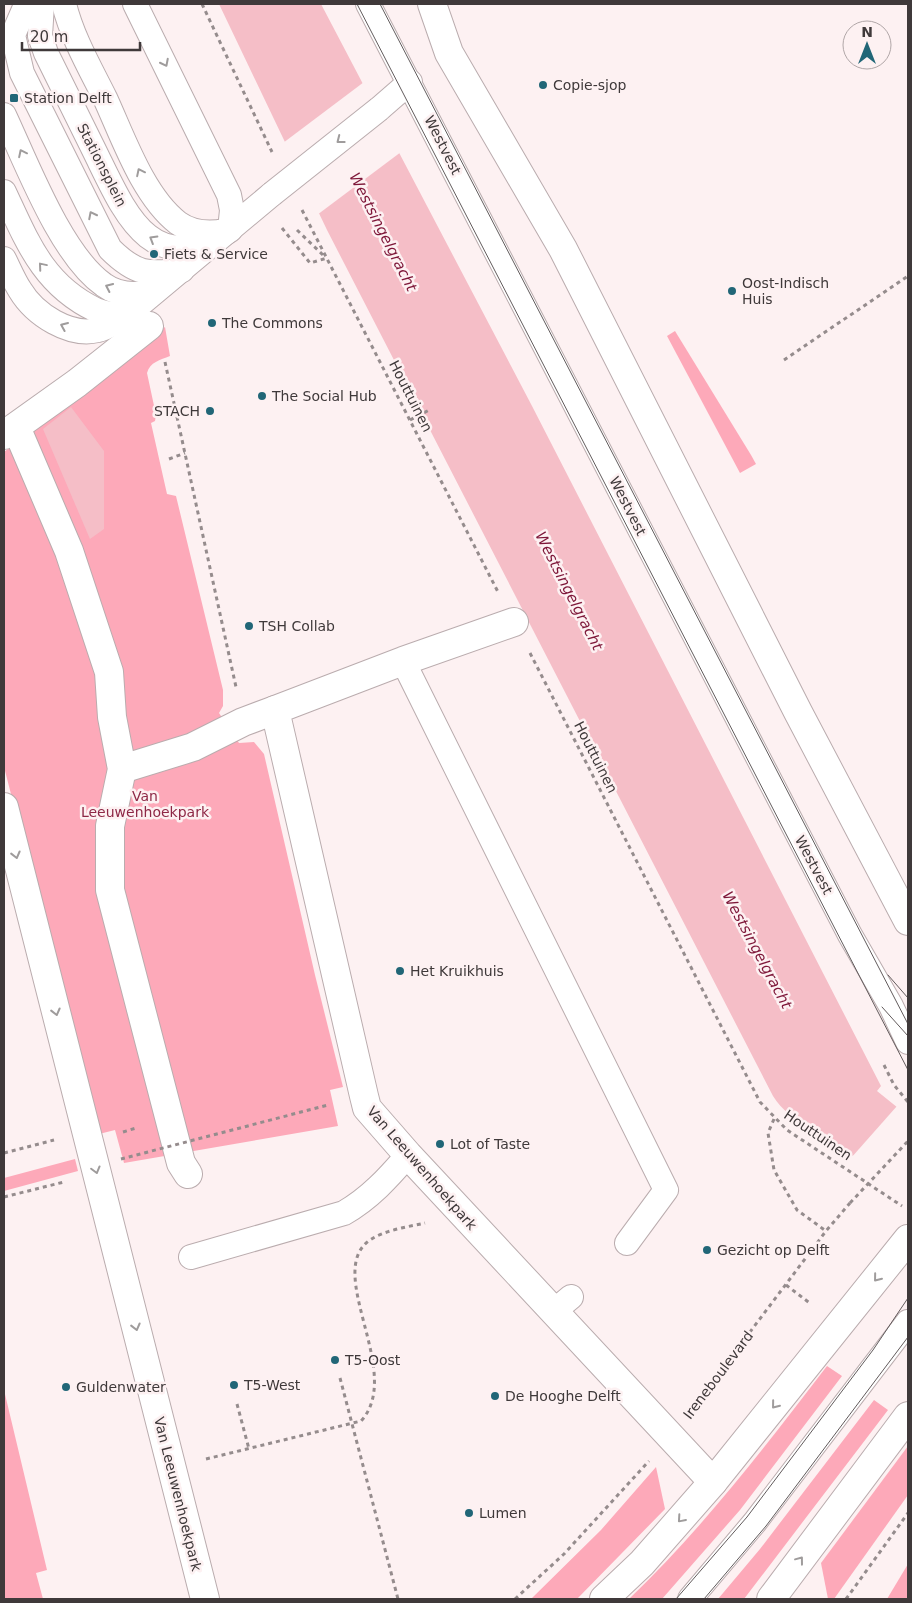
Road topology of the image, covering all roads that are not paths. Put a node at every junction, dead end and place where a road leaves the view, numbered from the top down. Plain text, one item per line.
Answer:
1 (32, 4) edge
2 (64, 4) edge
3 (135, 4) edge
4 (368, 4) edge
5 (432, 4) edge
6 (4, 24) edge
7 (410, 82) junction
8 (4, 116) edge
9 (4, 192) edge
10 (230, 230) junction
11 (4, 259) edge
12 (182, 270) junction
13 (155, 291) junction
14 (138, 321) junction
15 (10, 431) edge
16 (514, 622) road end
17 (402, 661) junction
18 (275, 710) junction
19 (122, 769) junction
20 (4, 808) edge
21 (908, 921) edge
22 (900, 1012) edge
23 (908, 1042) edge
24 (408, 1155) junction
25 (188, 1174) dead end
26 (908, 1240) edge
27 (627, 1243) dead end
28 (191, 1257) dead end
29 (908, 1322) edge
30 (908, 1416) edge
31 (713, 1482) junction
32 (205, 1599) edge
33 (604, 1599) edge
34 (690, 1599) edge
35 (771, 1599) edge

1 - 6 lane
10 -> 1 lane, Stationsplein
12 -> 1 lane
10 -> 2 lane
3 -> 10 lane
4 - 7 lane, Westvest
5 - 21 street
7 -> 10 lane, Stationsplein, bridge
7 - 22 lane, Westvest
13 -> 8 lane
14 -> 9 lane
10 - 12 lane, Stationsplein
14 -> 11 lane, Stationsplein
12 - 13 lane, Stationsplein
13 - 14 lane, Stationsplein
14 - 15 street, Stationsplein
15 - 19 street
16 - 17 street
17 - 18 street
17 - 27 lane
18 - 19 street
18 - 24 street, Van Leeuwenhoekpark
19 - 25 street
20 -> 32 street, Van Leeuwenhoekpark
22 - 23 lane, Westvest
24 - 28 lane
24 - 31 street, Van Leeuwenhoekpark
26 -> 31 street
29 - 34 lane
35 -> 30 street
31 -> 33 street

